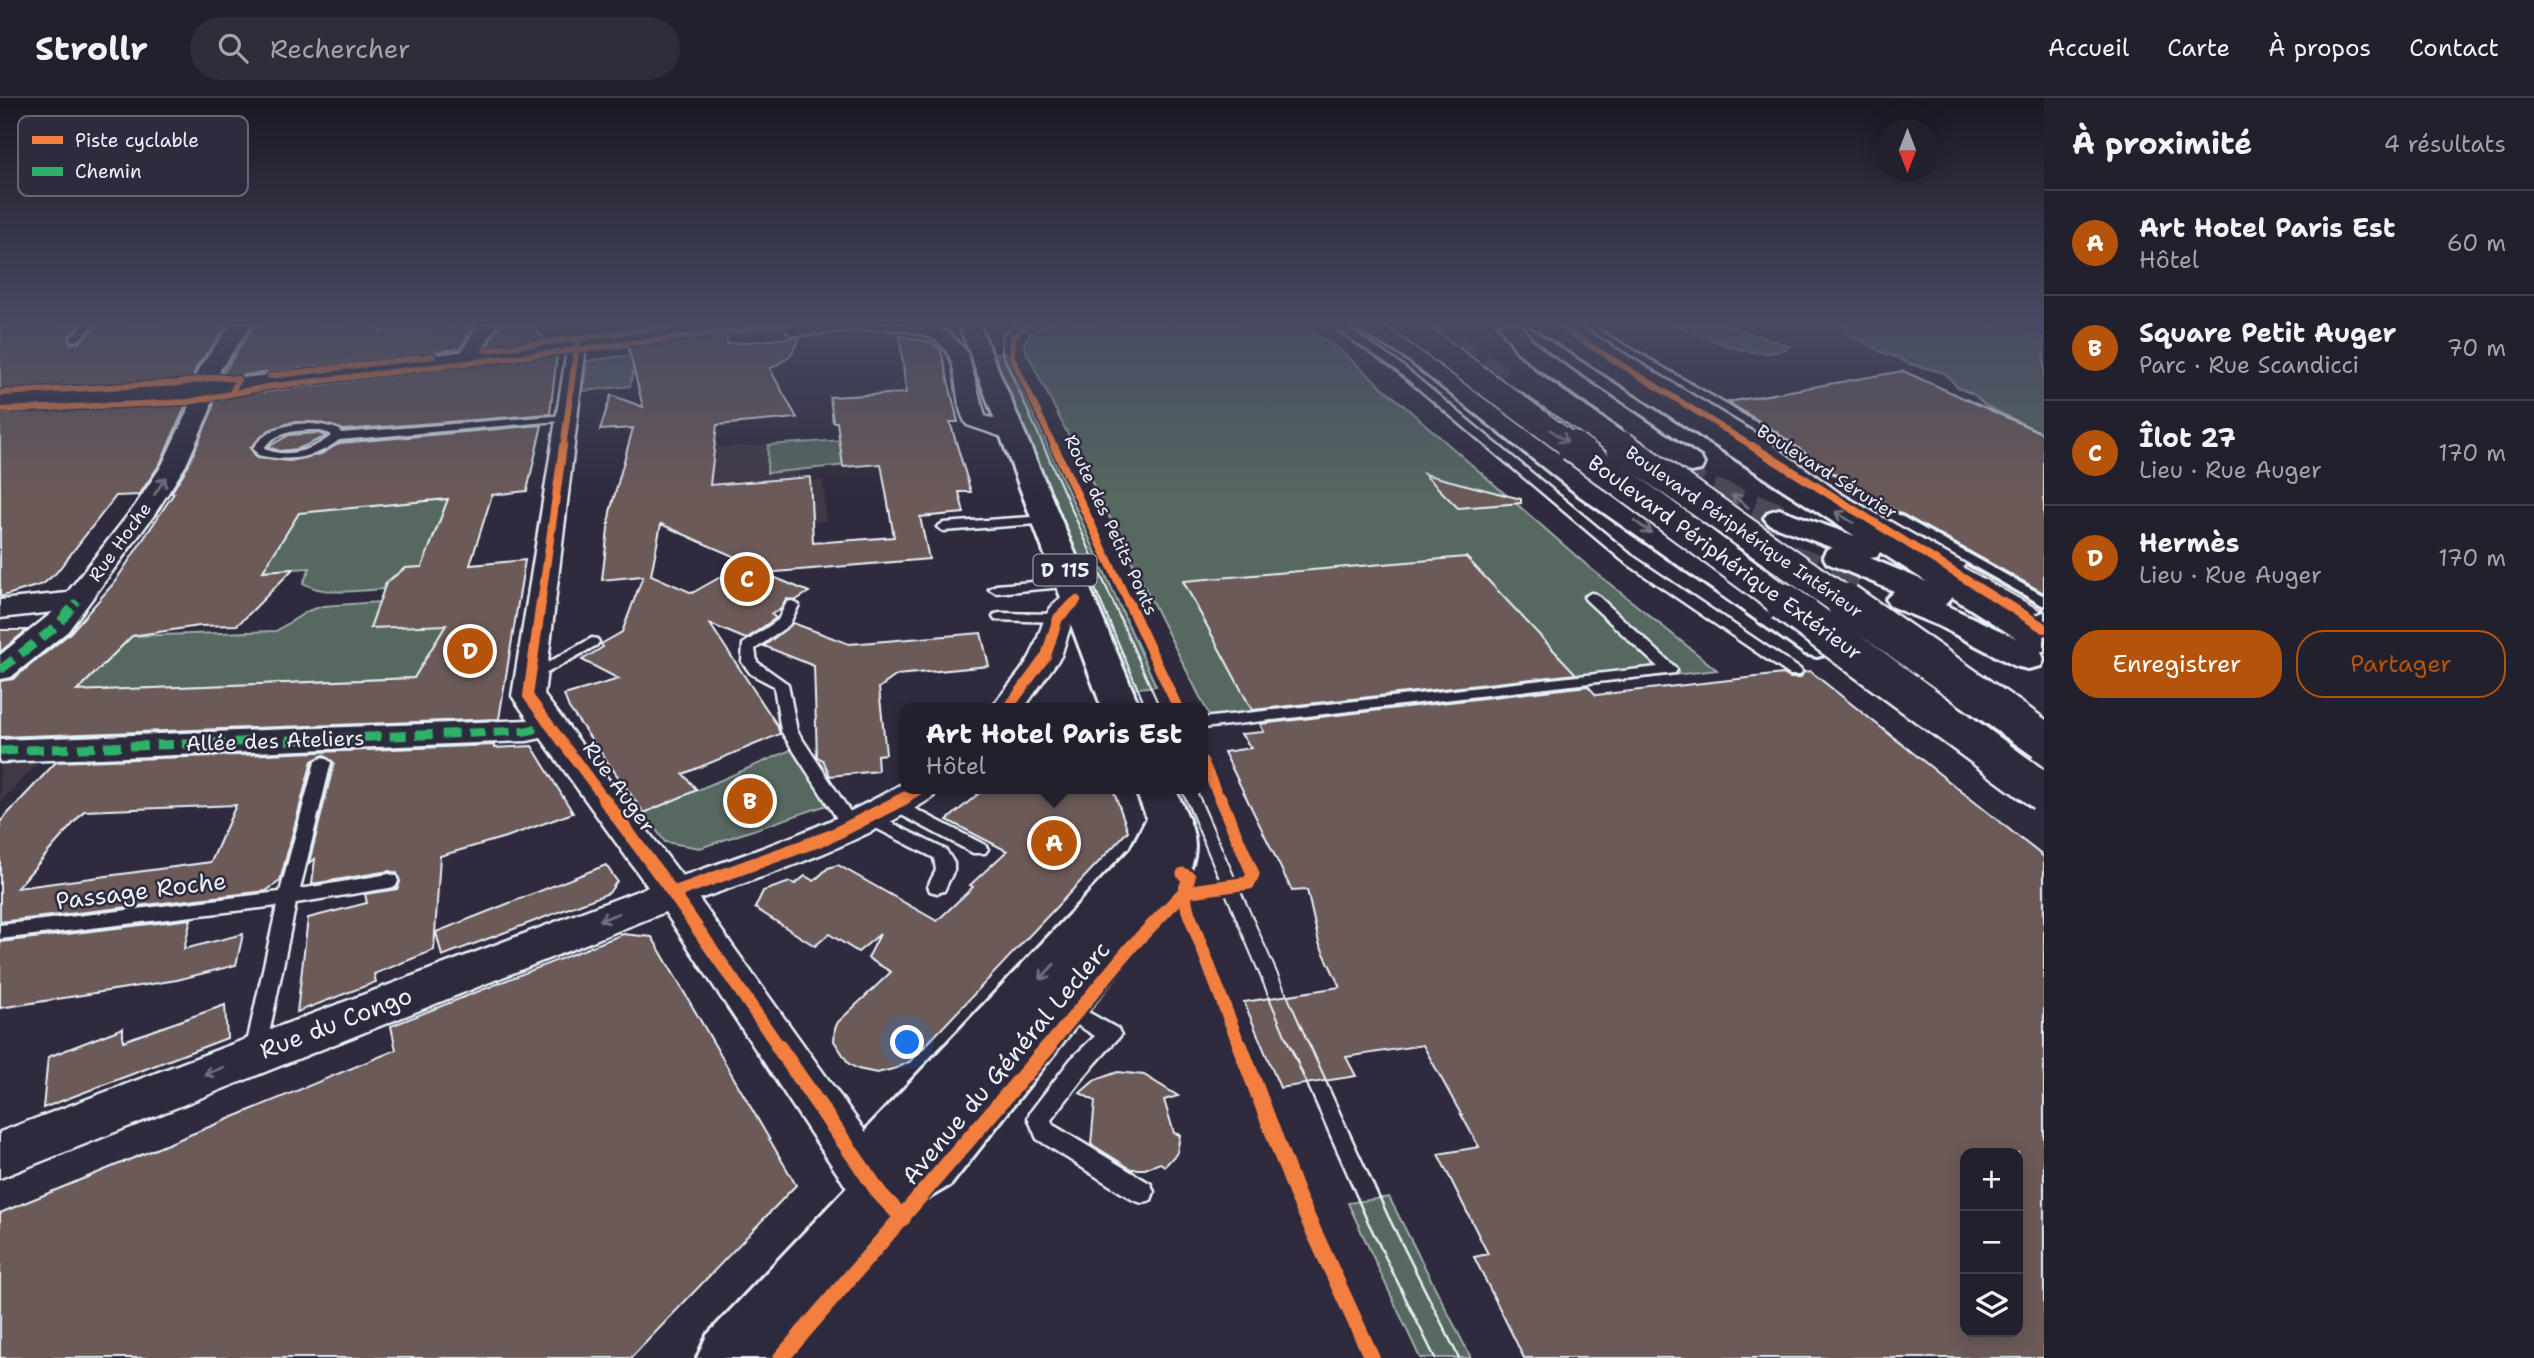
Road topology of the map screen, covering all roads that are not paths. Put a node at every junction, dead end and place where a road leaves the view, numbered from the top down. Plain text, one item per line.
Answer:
1 (206, 383) edge
2 (248, 383) edge
3 (571, 383) edge
4 (965, 383) edge
5 (993, 383) edge
6 (1417, 383) edge
7 (1452, 383) edge
8 (1485, 383) edge
9 (1528, 383) edge
10 (1574, 383) edge
11 (1632, 383) edge
12 (1683, 383) edge
13 (1696, 383) edge
14 (204, 388) junction
15 (0, 398) edge
16 (0, 404) edge
17 (566, 418) junction
18 (1014, 434) junction
19 (336, 437) junction
20 (1845, 489) junction
21 (1779, 518) tunnel mouth
22 (1046, 520) junction
23 (943, 527) dead end
24 (1838, 556) tunnel mouth
25 (1944, 579) junction
26 (1867, 586) tunnel mouth
27 (996, 589) dead end
28 (1591, 597) dead end
29 (1068, 600) junction
30 (77, 601) junction
31 (2044, 602) edge
32 (792, 605) dead end
33 (0, 609) edge
34 (1000, 617) dead end
35 (2044, 617) edge
36 (2009, 619) junction
37 (2044, 641) edge
38 (592, 642) dead end
39 (2044, 654) edge
40 (2044, 666) edge
41 (0, 670) edge
42 (1795, 673) dead end
43 (531, 676) junction
44 (1012, 703) edge
45 (1119, 703) edge
46 (1208, 722) edge
47 (549, 724) junction
48 (2044, 740) edge
49 (0, 751) edge
50 (323, 762) dead end
51 (2003, 763) junction
52 (2044, 793) edge
53 (1160, 801) edge
54 (884, 810) edge
55 (979, 849) dead end
56 (390, 881) dead end
57 (937, 886) dead end
58 (673, 893) junction
59 (288, 898) junction
60 (0, 932) edge
61 (1061, 1004) junction
62 (256, 1054) junction
63 (0, 1156) edge
64 (1142, 1192) dead end
65 (880, 1194) junction
66 (730, 1358) edge

1 - 14 main road
2 - 14 main road
3 - 17 street, Rue Auger
4 - 18 street
5 - 18 main road, D 115
6 - 42 lane
7 -> 51 main road, bridge
8 -> 51 main road, Boulevard Périphérique Extérieur, bridge
9 - 48 main road, Boulevard Périphérique Intérieur, bridge
48 -> 10 main road, bridge
25 -> 11 main road, Boulevard Sérurier
12 - 20 lane
13 - 20 lane
14 - 15 main road
14 - 16 main road
30 -> 14 street, Rue Hoche
17 - 19 lane
17 - 43 street, Rue Auger
18 - 22 main road, D 115
19 - 19 lane
20 - 31 lane
21 - 25 main road
22 - 23 lane
22 - 29 main road, D 115
24 - 39 main road
25 - 36 main road, Boulevard Sérurier
26 - 40 main road
27 - 29 lane
28 - 46 lane
29 - 34 lane
29 - 44 street
29 - 45 main road, D 115
30 - 33 street
30 - 41 street, Rue Hoche
32 - 54 lane
35 - 36 lane
36 - 37 main road, Boulevard Sérurier
38 - 43 lane
43 - 47 street, Rue Auger
47 - 49 street, Allée des Ateliers
47 - 58 street, Rue Auger
50 - 59 lane
51 - 52 main road, Boulevard Périphérique Extérieur, bridge
53 - 61 main road, Avenue du Général Leclerc
53 -> 65 main road, Avenue du Général Leclerc
54 - 55 lane
54 - 57 lane
54 - 58 street, Rue du Congo
56 - 59 lane, Passage Roche
58 -> 62 street, Rue du Congo
58 - 65 street, Rue Auger
59 - 60 lane, Passage Roche
59 - 62 lane
61 - 64 lane
61 - 65 main road, Avenue du Général Leclerc
62 -> 63 street, Rue du Congo
65 - 66 main road, Avenue du Général Leclerc

